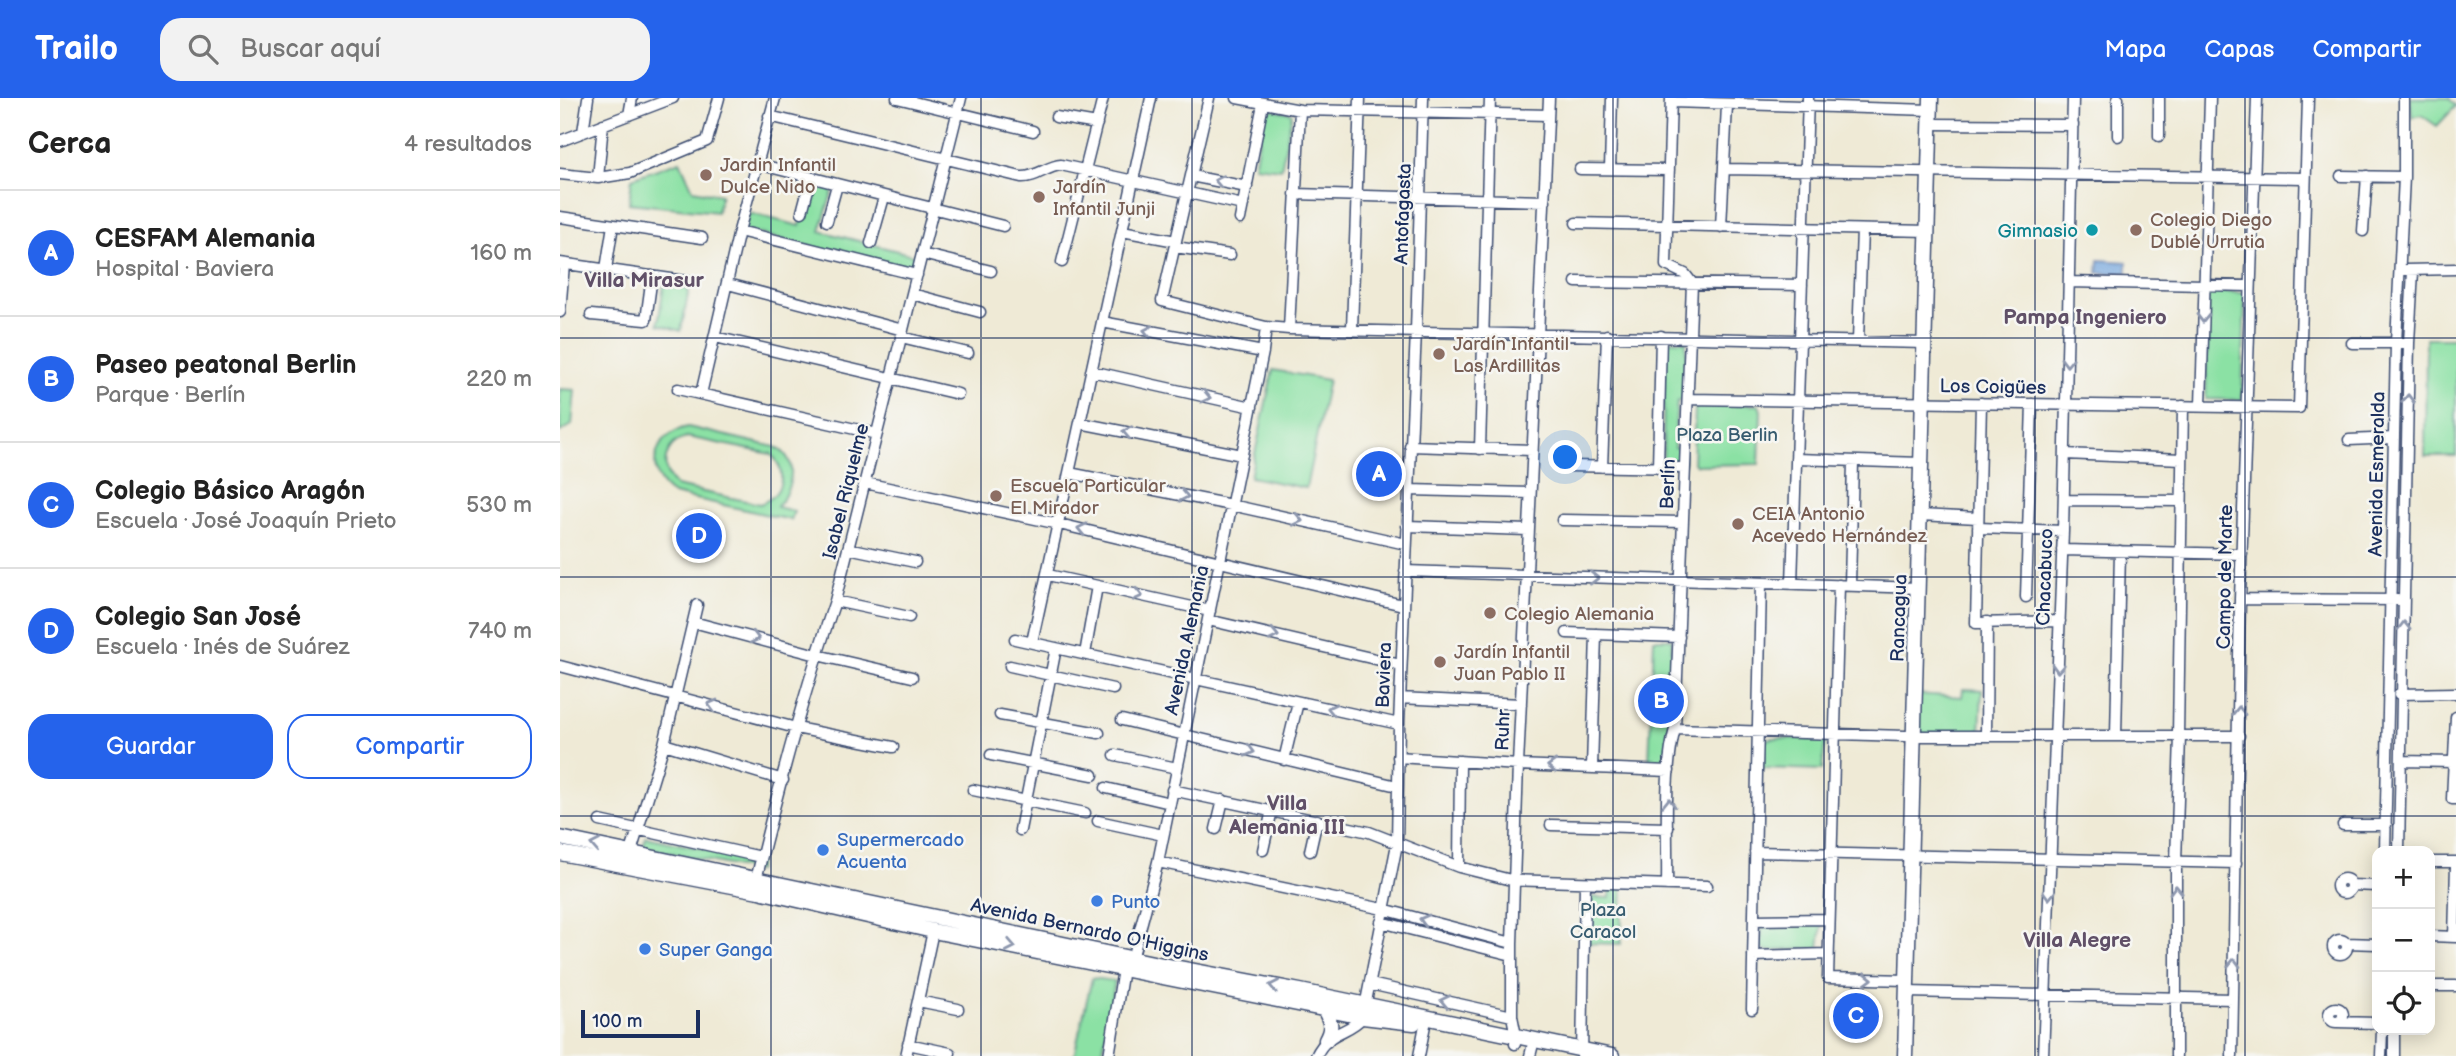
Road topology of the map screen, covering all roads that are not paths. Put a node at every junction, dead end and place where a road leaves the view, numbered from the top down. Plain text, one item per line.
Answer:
1 (588, 98) edge
2 (632, 98) edge
3 (673, 98) edge
4 (719, 98) edge
5 (775, 98) edge
6 (897, 98) edge
7 (961, 98) edge
8 (1103, 98) edge
9 (1151, 98) edge
10 (1209, 98) edge
11 (1237, 98) edge
12 (1360, 98) edge
13 (1423, 98) edge
14 (1490, 98) edge
15 (1549, 98) edge
16 (1612, 98) edge
17 (2073, 98) edge
18 (2119, 98) edge
19 (2160, 98) edge
20 (2210, 98) edge
21 (2257, 98) edge
22 (2308, 98) edge
23 (2404, 98) edge
24 (1671, 100) edge
25 (1808, 103) edge
26 (1864, 103) edge
27 (1263, 104) junction
28 (1727, 105) junction
29 (1300, 110) junction
30 (1360, 111) junction
31 (1931, 111) edge
32 (957, 113) junction
33 (1423, 113) junction
34 (1489, 114) junction
35 (629, 115) junction
36 (1548, 115) junction
37 (769, 116) junction
38 (1056, 117) dead end
39 (603, 124) junction
40 (1097, 124) junction
41 (2073, 125) junction
42 (1033, 131) dead end
43 (583, 132) junction
44 (2118, 136) dead end
45 (2159, 136) dead end
46 (560, 141) edge
47 (946, 160) junction
48 (758, 164) junction
49 (1580, 169) dead end
50 (1610, 169) junction
51 (1724, 169) junction
52 (1085, 170) junction
53 (1669, 170) junction
54 (1806, 170) junction
55 (1929, 172) junction
56 (560, 174) edge
57 (2072, 174) junction
58 (1191, 176) junction
59 (2206, 176) junction
60 (2341, 176) dead end
61 (2367, 176) junction
62 (2253, 177) junction
63 (2404, 177) junction
64 (598, 178) junction
65 (811, 178) junction
66 (2304, 178) junction
67 (1133, 181) junction
68 (837, 185) junction
69 (1247, 187) junction
70 (1187, 193) junction
71 (1295, 194) junction
72 (1357, 195) junction
73 (884, 197) junction
74 (1420, 197) junction
75 (1487, 199) junction
76 (1545, 201) junction
77 (1243, 205) junction
78 (933, 209) junction
79 (802, 212) dead end
80 (560, 217) edge
81 (1240, 219) dead end
82 (828, 221) dead end
83 (1576, 223) dead end
84 (612, 225) junction
85 (1667, 225) junction
86 (1003, 226) dead end
87 (1721, 227) junction
88 (1804, 229) junction
89 (1862, 229) junction
90 (2363, 230) dead end
91 (739, 231) junction
92 (1122, 231) junction
93 (1928, 231) junction
94 (702, 238) dead end
95 (871, 243) dead end
96 (1175, 244) junction
97 (922, 254) junction
98 (1230, 256) dead end
99 (1062, 262) dead end
100 (562, 264) edge
101 (606, 269) junction
102 (2400, 269) junction
103 (2456, 269) edge
104 (991, 271) dead end
105 (2413, 271) junction
106 (916, 275) junction
107 (652, 276) junction
108 (692, 282) dead end
109 (1577, 282) dead end
110 (2069, 282) junction
111 (1692, 283) junction
112 (728, 284) junction
113 (1802, 285) junction
114 (2204, 285) junction
115 (2250, 286) junction
116 (912, 294) junction
117 (560, 312) edge
118 (980, 312) dead end
119 (591, 315) dead end
120 (1102, 322) junction
121 (1266, 327) junction
122 (1289, 329) junction
123 (1352, 330) junction
124 (1416, 331) junction
125 (1484, 332) junction
126 (1537, 333) junction
127 (902, 334) junction
128 (1607, 335) junction
129 (1661, 336) junction
130 (715, 337) junction
131 (1690, 337) junction
132 (1800, 340) junction
133 (1858, 341) junction
134 (1925, 343) junction
135 (2352, 343) dead end
136 (2396, 343) junction
137 (2409, 343) junction
138 (1263, 352) junction
139 (968, 353) dead end
140 (1091, 372) junction
141 (891, 379) junction
142 (678, 388) dead end
143 (701, 394) junction
144 (958, 394) dead end
145 (1688, 399) junction
146 (1798, 400) junction
147 (1923, 402) junction
148 (1980, 403) junction
149 (2032, 404) junction
150 (2067, 404) junction
151 (2183, 406) junction
152 (2201, 406) junction
153 (1252, 407) junction
154 (2246, 407) junction
155 (1080, 423) junction
156 (877, 435) junction
157 (2394, 438) junction
158 (2349, 440) dead end
159 (1410, 446) junction
160 (1480, 449) junction
161 (1532, 450) junction
162 (2065, 454) junction
163 (1242, 455) junction
164 (1796, 459) junction
165 (2182, 459) junction
166 (1853, 462) junction
167 (1921, 463) junction
168 (1569, 466) dead end
169 (1602, 467) junction
170 (1658, 468) junction
171 (1685, 468) junction
172 (1069, 473) junction
173 (865, 483) junction
174 (1409, 490) junction
175 (1530, 494) junction
176 (2064, 500) junction
177 (2181, 501) junction
178 (1231, 505) junction
179 (1920, 515) junction
180 (1562, 520) dead end
181 (1683, 522) junction
182 (1978, 523) junction
183 (1059, 524) junction
184 (1407, 526) junction
185 (1528, 530) junction
186 (2029, 530) junction
187 (2063, 531) junction
188 (1406, 544) junction
189 (848, 548) junction
190 (2062, 550) junction
191 (2120, 551) junction
192 (2180, 552) junction
193 (2242, 554) junction
194 (915, 562) dead end
195 (1220, 562) junction
196 (1405, 571) junction
197 (1048, 575) junction
198 (1526, 577) junction
199 (1681, 580) junction
200 (1761, 583) junction
201 (1792, 584) junction
202 (1844, 585) junction
203 (1097, 586) junction
204 (1918, 588) junction
205 (2026, 597) dead end
206 (2240, 598) junction
207 (2392, 600) junction
208 (2404, 600) junction
209 (835, 601) junction
210 (1403, 604) junction
211 (697, 605) dead end
212 (1209, 616) junction
213 (909, 617) dead end
214 (2060, 621) junction
215 (693, 622) junction
216 (1982, 623) junction
217 (1567, 633) dead end
218 (1595, 634) junction
219 (1679, 637) junction
220 (1015, 639) dead end
221 (1032, 642) junction
222 (1056, 648) junction
223 (1085, 654) junction
224 (817, 655) junction
225 (1401, 664) junction
226 (560, 666) edge
227 (1010, 666) dead end
228 (1050, 675) junction
229 (912, 677) dead end
230 (1196, 678) junction
231 (1112, 689) dead end
232 (2389, 692) junction
233 (2456, 693) edge
234 (2403, 694) junction
235 (676, 695) junction
236 (1400, 698) junction
237 (1298, 702) junction
238 (1521, 704) junction
239 (1000, 715) dead end
240 (2456, 717) edge
241 (1122, 720) dead end
242 (1041, 723) junction
243 (1398, 724) junction
244 (796, 727) junction
245 (1675, 729) junction
246 (1758, 731) junction
247 (1099, 733) dead end
248 (1835, 733) junction
249 (1184, 735) junction
250 (1914, 736) junction
251 (1986, 736) junction
252 (2056, 736) junction
253 (2116, 736) junction
254 (2179, 736) junction
255 (2239, 736) junction
256 (664, 744) junction
257 (892, 747) dead end
258 (2388, 751) junction
259 (991, 755) dead end
260 (1115, 755) dead end
261 (1398, 757) junction
262 (1284, 760) junction
263 (1460, 761) junction
264 (2401, 762) junction
265 (2454, 762) junction
266 (1032, 763) junction
267 (1518, 765) junction
268 (1177, 768) junction
269 (1592, 768) junction
270 (1669, 771) junction
271 (2387, 771) junction
272 (1093, 775) dead end
273 (783, 780) junction
274 (1397, 786) junction
275 (1106, 789) dead end
276 (973, 790) dead end
277 (1172, 790) junction
278 (2454, 799) edge
279 (1223, 800) junction
280 (1026, 801) junction
281 (1170, 803) junction
282 (1272, 810) junction
283 (1085, 813) dead end
284 (1317, 820) junction
285 (600, 821) dead end
286 (1098, 821) dead end
287 (1551, 825) dead end
288 (2343, 825) dead end
289 (2386, 825) junction
290 (1668, 828) junction
291 (638, 829) junction
292 (1216, 829) dead end
293 (1020, 830) dead end
294 (1163, 835) junction
295 (560, 838) edge
296 (1397, 844) junction
297 (2385, 846) edge
298 (2399, 846) edge
299 (1263, 850) dead end
300 (1310, 851) dead end
301 (1755, 852) junction
302 (560, 853) edge
303 (1832, 854) junction
304 (1911, 856) junction
305 (761, 857) junction
306 (631, 859) junction
307 (2050, 859) junction
308 (1158, 862) junction
309 (2176, 862) junction
310 (2435, 862) edge
311 (2236, 863) junction
312 (2456, 864) edge
313 (1460, 867) junction
314 (1515, 881) junction
315 (1585, 883) junction
316 (755, 884) junction
317 (1667, 885) junction
318 (2351, 885) dead end
319 (1707, 886) dead end
320 (2372, 886) edge
321 (1383, 909) junction
322 (902, 910) junction
323 (1829, 919) junction
324 (1754, 920) junction
325 (1381, 922) junction
326 (990, 929) junction
327 (933, 931) junction
328 (2435, 936) edge
329 (2455, 937) edge
330 (1512, 943) junction
331 (2346, 943) dead end
332 (2372, 944) edge
333 (1828, 954) junction
334 (1512, 955) junction
335 (1753, 956) junction
336 (1128, 964) junction
337 (1370, 984) junction
338 (1907, 986) junction
339 (2435, 986) edge
340 (2456, 986) edge
341 (1247, 987) junction
342 (2045, 995) junction
343 (2177, 998) junction
344 (2233, 999) junction
345 (918, 1000) junction
346 (958, 1009) dead end
347 (1324, 1009) junction
348 (1752, 1009) dead end
349 (1364, 1011) junction
350 (1511, 1016) junction
351 (2337, 1022) dead end
352 (2372, 1023) edge
353 (1425, 1025) junction
354 (2382, 1035) edge
355 (2394, 1035) edge
356 (1325, 1040) junction
357 (1516, 1040) junction
358 (908, 1044) junction
359 (1532, 1048) edge
360 (950, 1053) dead end
361 (1578, 1054) edge
362 (1113, 1055) edge
363 (906, 1056) edge
364 (1315, 1056) edge
365 (1419, 1056) edge
366 (1612, 1056) edge
367 (1905, 1056) edge
368 (2043, 1056) edge
369 (2176, 1056) edge
370 (2232, 1056) edge
371 (2381, 1056) edge
372 (2394, 1056) edge

1 - 43 street
2 - 35 street
3 - 35 street
4 - 64 street
5 - 37 street
6 - 32 street
7 - 32 street, Isabel Riquelme
8 - 40 street
9 - 67 street
10 - 58 street
11 - 27 street
12 - 30 street
13 - 33 street, Antofagasta
14 - 34 street
15 - 36 street, Ruhr
16 - 50 street
17 - 41 street, Chacabuco
18 - 44 street
19 - 45 street
20 - 59 street
21 - 62 street, Campo de Marte
22 - 66 street
23 - 63 street, Avenida Esmeralda
24 - 28 street
24 - 53 street
25 - 26 street
25 - 28 street
25 - 54 street
26 - 31 street
27 - 29 street
27 - 69 street
28 - 51 street
29 - 30 street
29 - 71 street
30 - 33 street
30 - 72 street
31 - 41 street
31 - 55 main road, Rancagua
32 - 42 street
32 - 47 street, Isabel Riquelme
33 - 34 street
33 - 74 street, Antofagasta
34 - 36 street
34 - 75 street
35 - 39 street
36 - 76 street, Ruhr
37 - 47 street
37 - 48 street
38 - 40 street
39 - 43 street
39 - 64 street
40 - 52 street
41 - 57 street, Chacabuco
43 - 46 street
47 - 52 street
47 - 78 street, Isabel Riquelme
48 - 65 street
48 - 91 street
49 - 50 street
50 - 53 street
51 - 54 street
51 - 87 street
52 - 67 street
52 - 99 street
53 - 85 street
54 - 55 street
54 - 88 street
55 - 57 street
55 - 93 main road, Rancagua
56 - 64 street
57 - 59 street
57 - 110 street, Chacabuco
69 -> 58 street
58 - 70 street
59 - 62 street
59 - 114 street
60 - 61 street
61 - 63 street
61 - 90 street
62 - 66 street
62 - 115 street, Campo de Marte
63 - 102 street, Avenida Esmeralda
65 - 68 street
65 - 79 street
66 - 154 street, Los Coigües
67 - 70 street
67 - 92 street
68 - 73 street
68 - 82 street
69 - 77 street
70 - 77 street
70 - 96 street
71 - 72 street
71 - 122 street
72 - 74 street
72 - 123 street
73 - 78 street
73 - 95 street
74 - 75 street
74 - 124 street, Antofagasta
75 - 76 street
75 - 125 street
76 - 126 street, Ruhr
77 - 81 street
78 - 86 street
78 - 97 street, Isabel Riquelme
80 - 84 street
83 - 85 street
84 - 94 street
84 - 101 street
85 - 87 street
85 - 111 street
87 - 88 street
88 - 89 street
88 - 113 street
89 - 93 street
89 - 133 street
91 - 106 street
91 - 112 street
92 - 96 street
92 - 120 street
93 - 134 main road, Rancagua
96 - 98 street
96 - 121 street
97 - 104 street
97 - 106 street, Isabel Riquelme
100 - 101 street
100 - 117 street
101 - 107 street
102 - 105 street
102 - 136 street, Avenida Esmeralda
103 - 105 street
105 - 137 street, Avenida Esmeralda
106 - 116 street, Isabel Riquelme
107 - 108 street
107 - 119 street
109 - 111 street
110 - 114 street
110 -> 150 street, Chacabuco
111 - 113 street
111 - 131 street, Berlín
112 - 127 street
112 - 130 street
113 - 132 street
114 - 115 street
114 -> 152 street
115 - 154 street, Campo de Marte
116 - 118 street
116 - 127 street, Isabel Riquelme
138 -> 120 street
120 - 140 street
121 - 122 street
121 - 138 street, Avenida Alemania
122 - 123 street
123 - 124 street
124 - 125 street
124 - 159 street, Baviera
125 - 126 street
125 - 160 street
126 - 128 street
126 - 161 street, Ruhr
127 - 139 street
127 - 141 street, Isabel Riquelme
128 - 129 street
128 - 169 street
129 - 131 street
129 - 170 street, Berlín
130 - 141 street
130 - 143 street
131 - 132 street
131 - 145 street, Berlín
132 - 133 street
132 - 146 street
133 - 134 street
134 - 147 main road, Rancagua
135 - 136 street
136 - 137 street
136 - 157 street, Avenida Esmeralda
208 -> 137 street, Avenida Esmeralda
138 - 153 street, Avenida Alemania
140 -> 153 street
140 - 155 street
141 - 144 street
141 - 156 street, Isabel Riquelme
142 - 143 street
143 - 156 street
145 - 146 street, Los Coigües
145 - 171 street, Berlín
146 - 147 street, Los Coigües
146 - 164 street
147 - 148 street, Los Coigües
147 - 167 main road, Rancagua
148 - 149 street, Los Coigües
148 - 182 street
149 - 150 street, Los Coigües
149 - 186 street
150 - 151 street, Los Coigües
150 - 162 street, Chacabuco
151 - 152 street, Los Coigües
151 - 165 street
152 - 154 street, Los Coigües
153 - 163 street, Avenida Alemania
154 - 193 street, Campo de Marte
163 -> 155 street
155 - 172 street
156 - 173 street, Isabel Riquelme
157 - 158 street
157 - 207 street, Avenida Esmeralda
159 - 160 street
159 - 174 street, Baviera
160 - 161 street
161 - 175 street, Ruhr
162 - 165 street
162 - 176 street, Chacabuco
163 - 178 street, Avenida Alemania
164 - 166 street
164 - 201 street
165 - 177 street
166 - 167 street
166 - 202 street
167 - 179 main road, Rancagua
168 - 169 street
169 - 170 street
170 - 171 street
171 - 181 street, Berlín
172 -> 178 street
172 - 183 street
173 - 183 street
173 - 189 street, Isabel Riquelme
174 - 175 street
174 - 184 street, Baviera
175 - 185 street, Ruhr
176 - 177 street
176 - 187 street, Chacabuco
177 - 192 street
178 -> 188 street
178 - 195 street, Avenida Alemania
179 - 182 street
179 - 204 main road, Rancagua
180 - 181 street
181 - 199 street, Berlín
182 - 186 street
182 - 216 street
195 -> 183 street
183 - 197 street
184 - 185 street
184 - 188 street, Baviera
185 - 198 street, Ruhr
186 - 187 street
186 - 205 street
187 - 190 street, Chacabuco
188 - 196 street, Baviera
189 - 194 street
189 - 209 street, Isabel Riquelme
190 - 191 street
190 - 214 street, Chacabuco
191 - 192 street
191 - 253 street
192 - 193 street
192 - 254 street
193 - 206 street, Campo de Marte
195 - 210 street
195 - 212 street, Avenida Alemania
196 - 198 street
196 - 210 street, Baviera
197 - 203 street
197 - 221 street
198 -> 199 street
198 - 238 street, Ruhr
199 - 200 street
199 - 219 street, Berlín
200 - 201 street
200 - 246 street
201 - 202 street
202 - 204 street
202 - 248 street
203 -> 212 street
203 - 223 street
204 - 250 main road, Rancagua
206 - 207 street
255 -> 206 street, Campo de Marte
207 - 208 street
207 - 232 street, Avenida Esmeralda
234 -> 208 street, Avenida Esmeralda
209 - 213 street
209 - 224 street, Isabel Riquelme
210 - 225 street, Baviera
211 - 215 street
212 -> 225 street
212 - 230 street, Avenida Alemania
214 - 216 street
214 -> 252 street, Chacabuco
215 -> 224 street
215 - 235 street
216 - 251 street
217 - 218 street
218 - 219 street
218 - 269 street
219 - 245 street, Berlín
220 - 221 street
221 - 222 street
222 - 223 street
222 - 228 street
223 - 230 street
224 - 229 street
224 - 244 street, Isabel Riquelme
225 - 236 street, Baviera
226 - 235 street
227 - 228 street
228 - 231 street
228 - 242 street
230 - 237 street
230 - 249 street, Avenida Alemania
232 - 234 street
232 - 258 street, Avenida Esmeralda
233 - 234 street
234 - 264 street, Avenida Esmeralda
244 -> 235 street
235 - 256 street
236 - 238 street
236 - 243 street, Baviera
243 -> 237 street
237 - 262 street
238 - 267 street, Ruhr
239 - 242 street
240 - 265 street
241 - 249 street
242 - 247 street
242 - 266 street
243 - 261 street, Baviera
244 - 257 street
244 - 273 street, Isabel Riquelme
245 - 246 street
245 - 270 street, Berlín
246 - 248 street
246 - 301 street
248 - 250 street
248 - 303 street
249 -> 262 street
249 - 268 street, Avenida Alemania
250 - 251 street
250 - 304 main road, Rancagua
251 - 252 street
252 - 253 street
252 - 307 street, Chacabuco
253 - 254 street
254 - 255 street
254 - 309 street
255 - 311 street, Campo de Marte
256 - 273 street
256 - 291 street
258 - 264 street
258 - 271 street, Avenida Esmeralda
259 - 266 street
260 - 268 street
261 - 263 street
261 - 274 street, Baviera
262 - 274 street
263 - 267 street
263 - 313 street
264 - 265 street
264 - 271 street
264 - 298 street, Avenida Esmeralda
265 - 278 street
266 - 272 street
266 - 280 street
269 -> 267 street
267 - 314 street, Ruhr
268 - 277 street, Avenida Alemania
269 - 270 street
290 -> 270 street, Berlín
271 - 289 street, Avenida Esmeralda
273 - 305 street, Isabel Riquelme
274 - 296 street, Baviera
275 - 281 street
276 - 280 street
277 - 279 street
277 - 281 street, Avenida Alemania
279 - 282 street
279 - 292 street
280 - 283 street
280 - 293 street
281 - 294 street, Avenida Alemania
282 - 284 street
282 - 299 street
284 - 296 street
284 - 300 street
285 - 291 street
286 - 294 street
287 - 290 street
288 - 289 street
289 - 297 street, Avenida Esmeralda
290 - 317 street, Berlín
291 - 305 street
291 - 306 street
294 - 308 street, Avenida Alemania
306 -> 295 main road, Avenida Bernardo O'Higgins
296 - 313 street
296 - 321 street, Baviera
301 - 303 street
301 - 324 street
302 - 306 main road, Avenida Bernardo O'Higgins
303 - 304 street
303 - 323 street
304 - 307 street
304 - 338 main road, Rancagua
305 - 316 street, Isabel Riquelme
306 - 316 main road, Avenida Bernardo O'Higgins
306 - 316 main road, Avenida Bernardo O'Higgins
307 - 309 street
307 -> 342 street, Chacabuco
308 - 321 street
308 - 336 street, Avenida Alemania
309 - 311 street
343 -> 309 street
310 - 312 street
344 -> 311 street, Campo de Marte
312 - 329 street
313 - 314 street
314 - 315 street
314 - 330 street, Ruhr
315 - 317 street
315 - 361 street
316 - 322 main road, Avenida Bernardo O'Higgins
316 - 327 main road, Avenida Bernardo O'Higgins
317 - 319 street
318 - 320 street
321 - 325 street, Baviera
330 -> 321 street
322 - 326 main road, Avenida Bernardo O'Higgins
322 - 327 main road
323 - 324 street
323 - 333 street
324 - 335 street
325 - 334 street
325 - 337 street, Baviera
326 - 327 main road
326 - 336 main road, Avenida Bernardo O'Higgins
327 -> 336 main road, Avenida Bernardo O'Higgins
327 - 345 street
328 - 329 street
330 - 334 street, Ruhr
331 - 332 street
333 - 335 street
333 -> 338 street
334 - 350 street, Ruhr
335 - 348 street
336 - 341 main road, Avenida Bernardo O'Higgins
336 - 362 street, Avenida Alemania
337 - 349 street, Baviera
350 -> 337 street
338 - 342 street
338 - 367 main road, Rancagua
339 - 340 street
341 - 347 main road, Avenida Bernardo O'Higgins
349 -> 341 main road, Avenida Bernardo O'Higgins
342 - 343 street
342 - 368 street, Chacabuco
343 - 344 street
343 - 369 street
344 - 370 street, Campo de Marte
345 - 346 street
345 - 358 street
347 - 349 main road, Avenida Bernardo O'Higgins
347 - 356 main road
349 - 353 main road, Avenida Bernardo O'Higgins
349 - 356 street
349 - 357 main road, Avenida Bernardo O'Higgins
350 - 357 street, Ruhr
351 - 352 street
353 - 357 main road, Avenida Bernardo O'Higgins
353 - 365 street
354 - 371 street
355 - 372 street
356 - 364 street
357 - 359 main road, Avenida Bernardo O'Higgins
358 - 360 street
358 - 363 street
359 - 361 main road, Avenida Bernardo O'Higgins
361 - 366 main road, Avenida Bernardo O'Higgins

